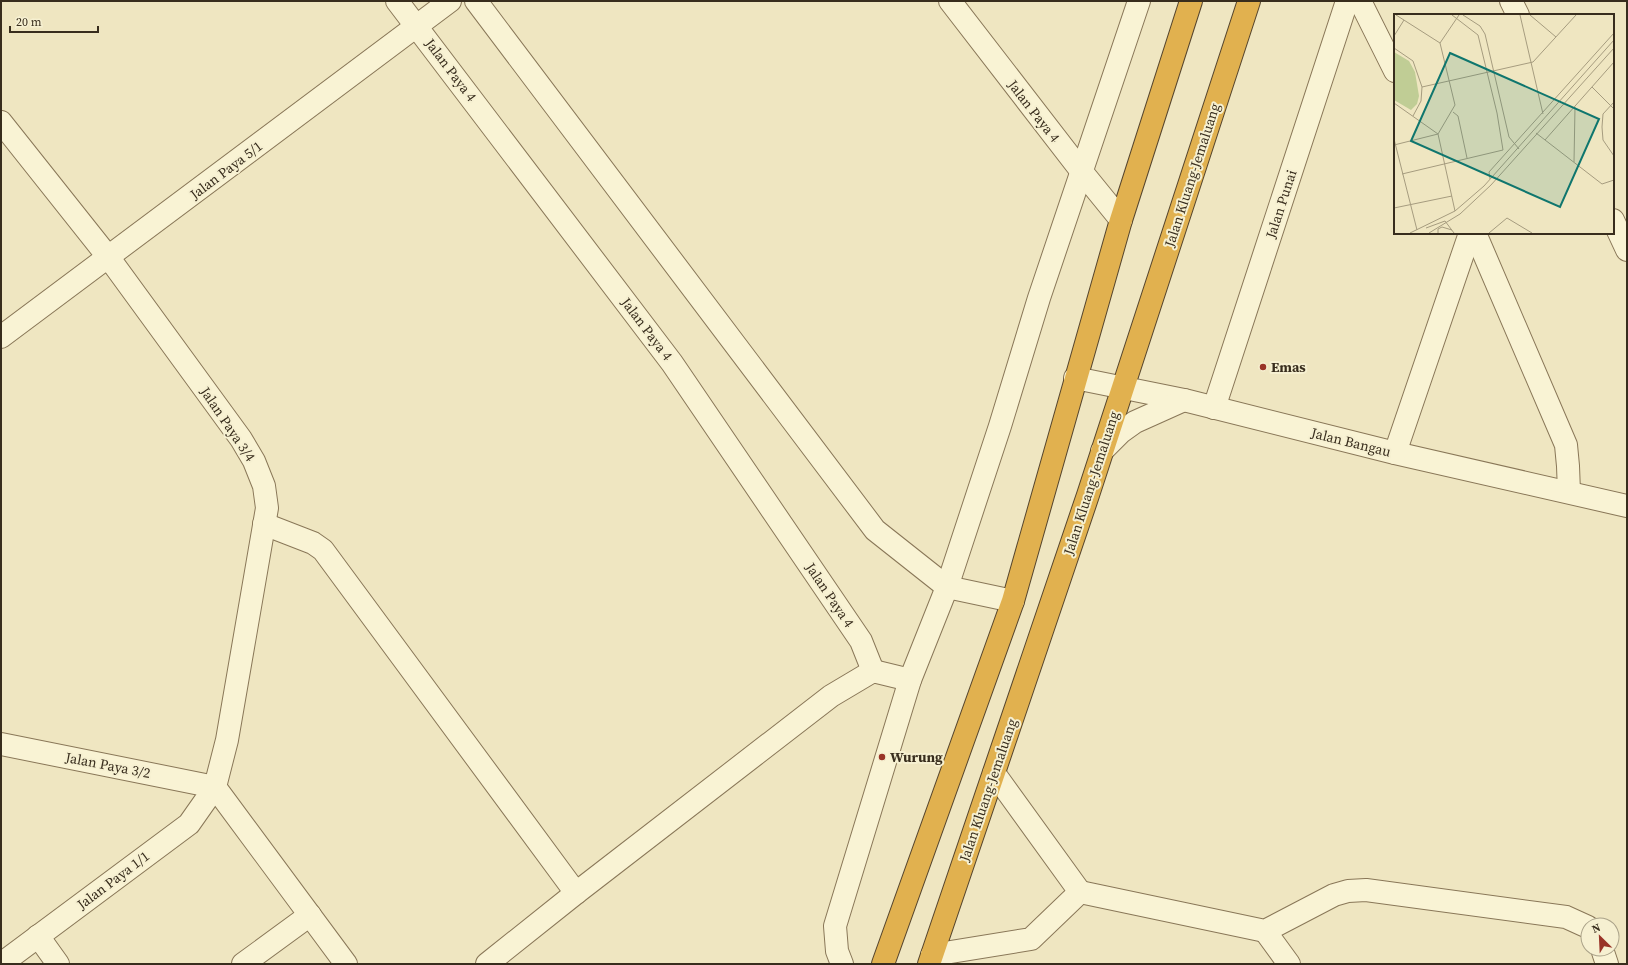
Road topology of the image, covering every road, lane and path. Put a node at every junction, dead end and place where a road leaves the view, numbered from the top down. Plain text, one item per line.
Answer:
1 (397, 1) edge
2 (450, 1) edge
3 (476, 1) edge
4 (950, 1) edge
5 (1139, 1) edge
6 (1191, 1) edge
7 (1249, 1) edge
8 (1347, 1) edge
9 (1360, 1) edge
10 (1511, 1) edge
11 (1518, 14) edge
12 (417, 26) junction
13 (1394, 69) edge
14 (1, 122) edge
15 (1082, 172) junction
16 (1121, 220) junction
17 (1614, 222) edge
18 (1470, 234) edge
19 (1476, 234) edge
20 (1627, 250) edge
21 (109, 258) junction
22 (1, 337) edge
23 (1076, 378) junction
24 (1122, 388) junction
25 (1184, 400) junction
26 (1214, 408) junction
27 (1102, 451) junction
28 (1395, 454) junction
29 (1569, 492) junction
30 (1627, 506) edge
31 (264, 524) junction
32 (947, 587) junction
33 (1013, 601) junction
34 (873, 672) junction
35 (910, 680) junction
36 (1, 744) edge
37 (994, 773) junction
38 (215, 787) junction
39 (1080, 892) junction
40 (576, 893) junction
41 (310, 915) junction
42 (1580, 923) edge
43 (1265, 931) junction
44 (38, 936) junction
45 (931, 960) edge
46 (1, 964) edge
47 (58, 964) edge
48 (243, 964) edge
49 (346, 964) edge
50 (487, 964) edge
51 (842, 964) edge
52 (884, 964) edge
53 (1289, 964) edge

1 - 12 street, Jalan Paya 4
2 - 12 street, Jalan Paya 5/1
3 - 32 street
4 - 15 street, Jalan Paya 4
5 - 15 street
6 - 16 highway
7 - 24 highway, Jalan Kluang-Jemaluang
8 - 26 street, Jalan Punai
9 - 13 street
10 - 11 street
12 - 21 street, Jalan Paya 5/1
12 - 34 street, Jalan Paya 4
14 - 21 street, Jalan Paya 3/4
15 - 16 street, Jalan Paya 4
15 - 32 street
16 - 23 highway
17 - 20 street
18 - 28 street
19 - 29 street
21 - 22 street, Jalan Paya 5/1
21 - 31 street, Jalan Paya 3/4
23 - 24 street, Jalan Bangau
23 - 33 highway
24 - 25 street, Jalan Bangau
24 - 27 highway, Jalan Kluang-Jemaluang
25 - 26 street, Jalan Bangau
25 - 27 street
26 - 28 street, Jalan Bangau
27 - 37 highway, Jalan Kluang-Jemaluang
28 - 29 street, Jalan Bangau
29 - 30 street, Jalan Bangau
31 - 38 street, Jalan Paya 3/4
31 - 40 street
32 - 33 street
32 - 35 street
33 - 52 highway
34 - 35 street
34 - 40 street
35 - 51 street
36 - 38 street, Jalan Paya 3/2
37 - 39 street
37 - 45 highway, Jalan Kluang-Jemaluang
38 - 41 street
38 - 44 street, Jalan Paya 1/1
39 - 43 street
39 - 45 street
40 - 50 street
41 - 48 street
41 - 49 street
42 - 43 street
43 - 53 street
44 - 46 street, Jalan Paya 1/1
44 - 47 street

